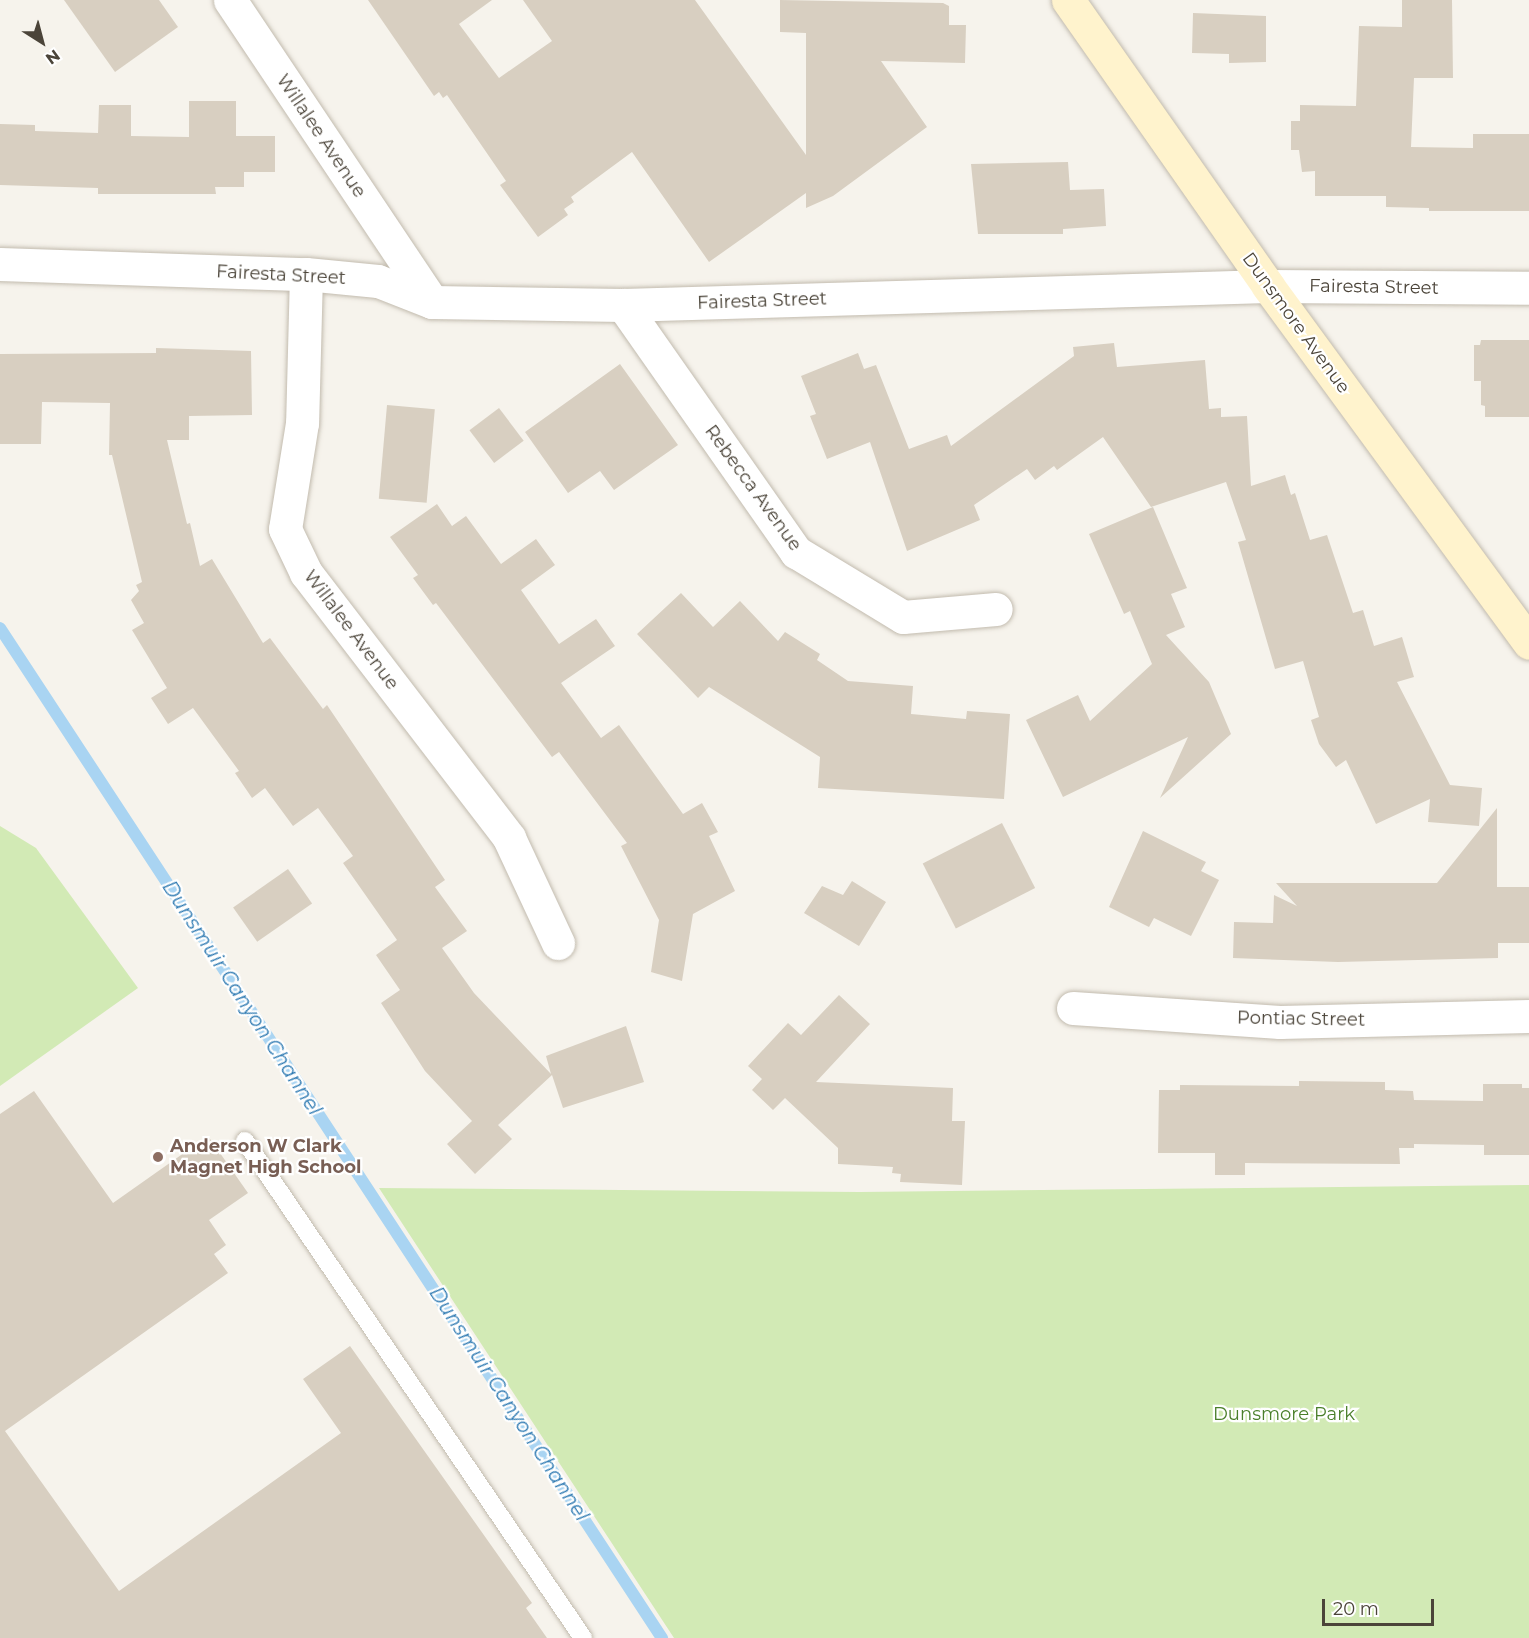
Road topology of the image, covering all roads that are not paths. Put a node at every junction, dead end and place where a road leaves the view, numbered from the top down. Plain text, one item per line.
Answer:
1 (230, 0) edge
2 (1068, 0) edge
3 (0, 264) edge
4 (306, 274) junction
5 (1268, 286) junction
6 (1529, 288) edge
7 (432, 302) junction
8 (623, 305) junction
9 (996, 609) dead end
10 (1529, 643) edge
11 (558, 944) dead end
12 (1072, 1008) dead end
13 (1529, 1016) edge
14 (245, 1141) dead end
15 (583, 1638) edge

1 - 7 street, Willalee Avenue
2 - 5 street, Dunsmore Avenue
3 - 4 street, Fairesta Street
4 - 7 street, Fairesta Street
4 - 11 street, Willalee Avenue
5 - 6 street, Fairesta Street
5 - 8 street, Fairesta Street
5 - 10 street, Dunsmore Avenue
7 - 8 street, Fairesta Street
8 - 9 street, Rebecca Avenue
12 - 13 street, Pontiac Street
14 - 15 lane

